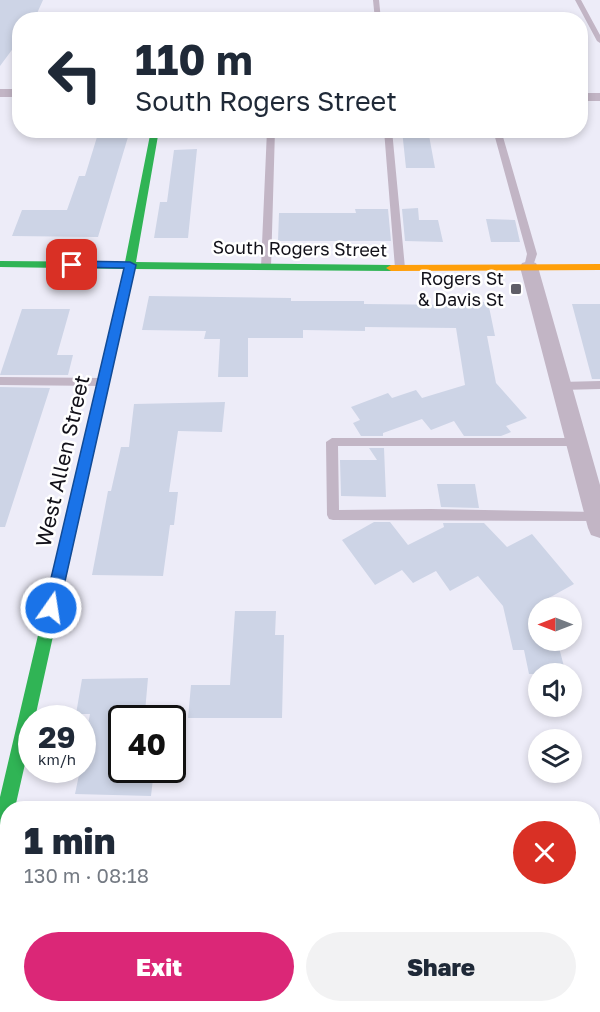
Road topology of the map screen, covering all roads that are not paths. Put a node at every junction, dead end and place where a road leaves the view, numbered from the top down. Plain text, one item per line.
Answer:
1 (588, 19) edge
2 (600, 41) edge
3 (154, 138) edge
4 (271, 138) edge
5 (389, 138) edge
6 (499, 138) edge
7 (0, 264) edge
8 (130, 265) junction
9 (266, 267) junction
10 (529, 267) junction
11 (600, 267) edge
12 (400, 268) junction
13 (0, 381) edge
14 (103, 382) junction
15 (600, 385) edge
16 (561, 386) junction
17 (577, 442) junction
18 (598, 523) edge
19 (8, 801) edge

1 - 2 lane
3 - 8 street, West Allen Street
4 - 9 lane
5 - 12 lane
6 - 10 lane
7 - 8 street, South Rogers Street
8 - 9 street, South Rogers Street
8 - 14 street, West Allen Street
9 - 12 street, South Rogers Street
10 - 11 street, South Rogers Street
10 - 12 street, South Rogers Street
10 - 16 street
13 - 14 lane
14 - 19 street, West Allen Street
15 - 16 lane
16 - 17 street
17 - 18 street
17 - 18 lane

